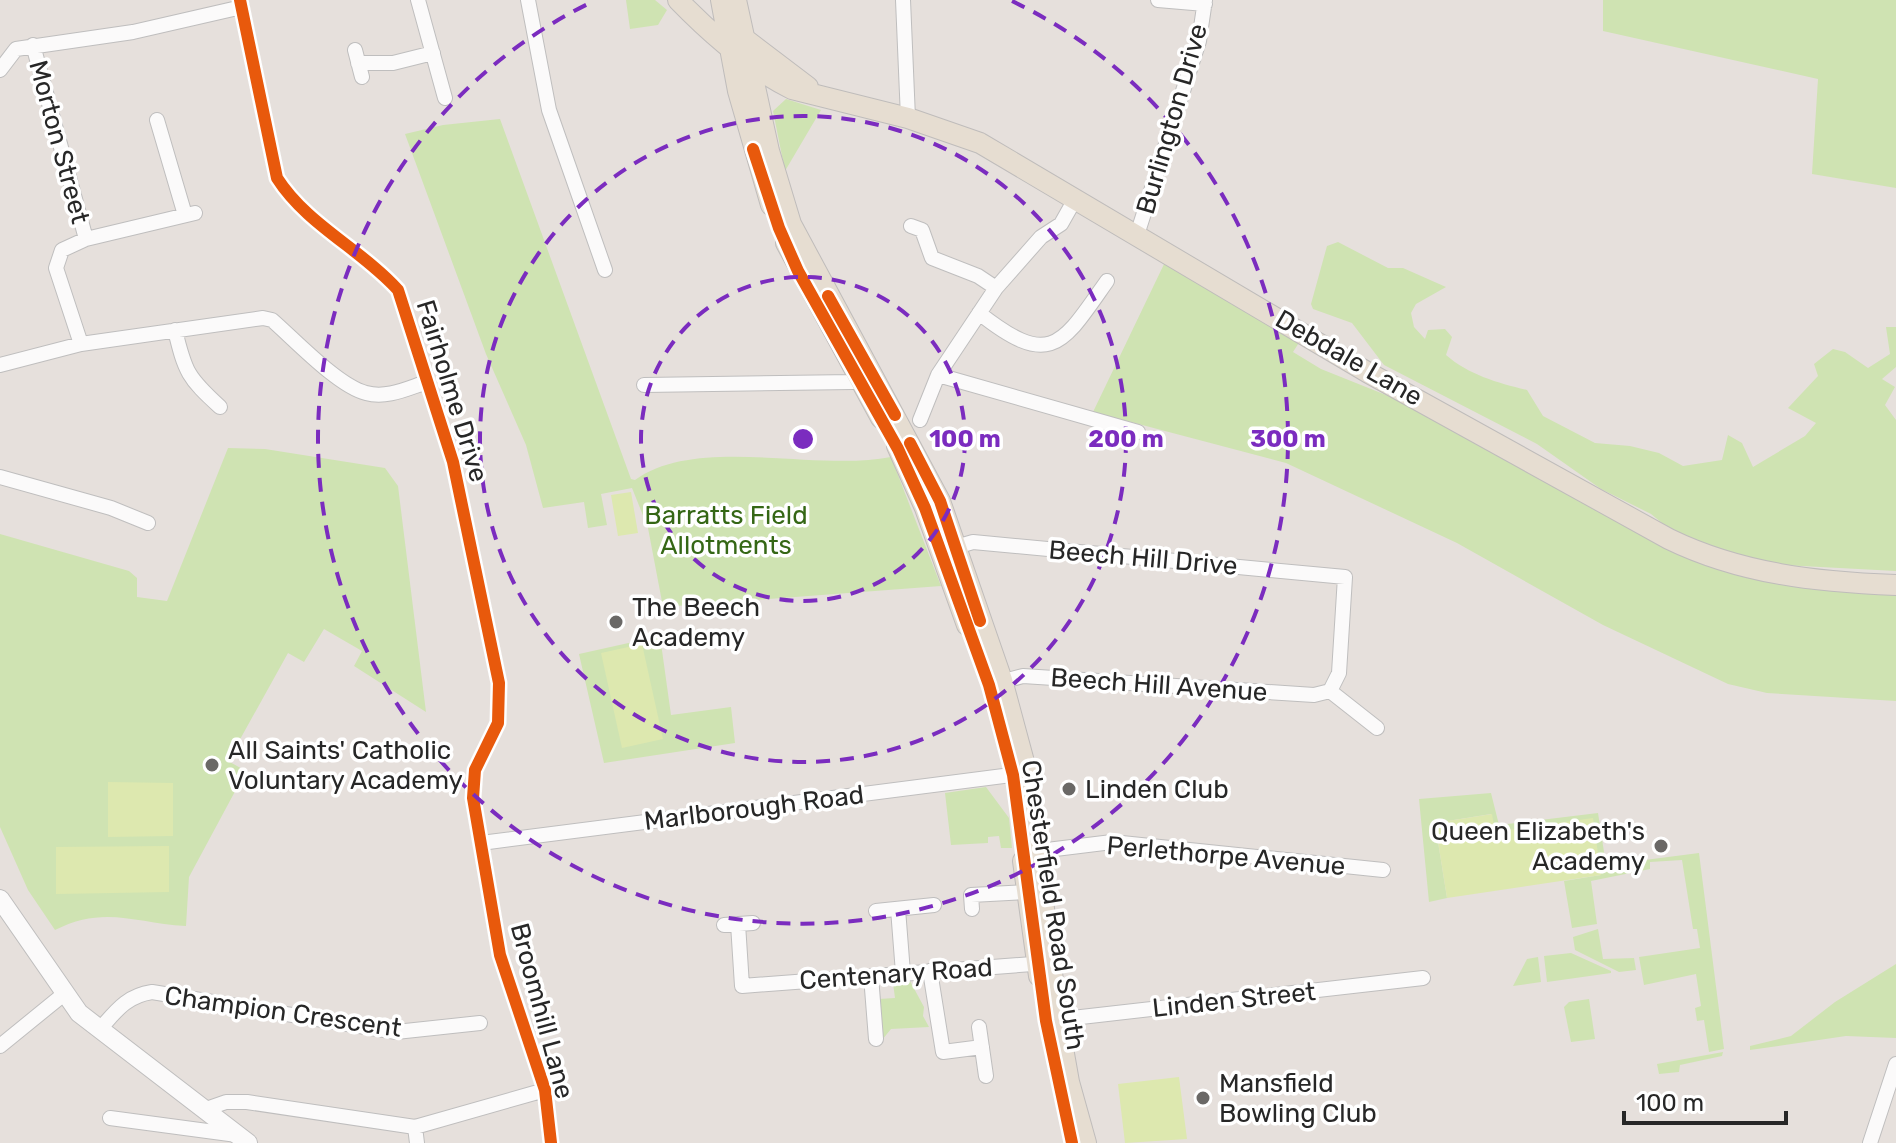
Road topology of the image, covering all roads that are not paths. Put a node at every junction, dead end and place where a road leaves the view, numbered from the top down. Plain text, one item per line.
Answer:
1 (418, 0) edge
2 (528, 0) edge
3 (678, 0) edge
4 (691, 0) edge
5 (721, 0) edge
6 (736, 0) edge
7 (903, 0) edge
8 (1158, 0) edge
9 (1205, 2) edge
10 (241, 4) edge
11 (723, 22) junction
12 (736, 42) junction
13 (33, 45) junction
14 (433, 53) junction
15 (750, 63) junction
16 (358, 64) dead end
17 (0, 70) edge
18 (792, 89) junction
19 (814, 92) junction
20 (445, 98) dead end
21 (760, 115) junction
22 (908, 118) junction
23 (157, 120) dead end
24 (1074, 201) junction
25 (911, 226) dead end
26 (1136, 238) junction
27 (86, 239) junction
28 (605, 270) dead end
29 (1107, 281) dead end
30 (996, 288) junction
31 (979, 313) junction
32 (175, 330) junction
33 (81, 344) junction
34 (0, 365) edge
35 (865, 375) junction
36 (938, 375) junction
37 (427, 382) junction
38 (644, 385) dead end
39 (220, 407) dead end
40 (920, 420) dead end
41 (1138, 432) dead end
42 (0, 477) edge
43 (148, 523) dead end
44 (949, 549) junction
45 (1896, 585) edge
46 (995, 682) junction
47 (1330, 691) junction
48 (1377, 728) dead end
49 (1020, 774) junction
50 (481, 843) junction
51 (1029, 852) junction
52 (1383, 870) dead end
53 (1027, 892) junction
54 (0, 899) edge
55 (934, 905) dead end
56 (898, 909) junction
57 (972, 909) dead end
58 (876, 911) dead end
59 (738, 924) dead end
60 (1044, 963) junction
61 (930, 971) junction
62 (903, 973) junction
63 (871, 976) junction
64 (1423, 978) dead end
65 (64, 994) junction
66 (1052, 1020) junction
67 (480, 1023) dead end
68 (979, 1027) dead end
69 (100, 1029) junction
70 (876, 1039) dead end
71 (0, 1046) edge
72 (982, 1047) junction
73 (1896, 1064) edge
74 (986, 1076) dead end
75 (545, 1090) junction
76 (206, 1109) junction
77 (110, 1118) dead end
78 (415, 1127) junction
79 (243, 1139) edge
80 (417, 1143) edge
81 (551, 1143) edge
82 (1081, 1143) edge
83 (1870, 1143) edge

1 - 14 street
2 - 28 street
3 - 12 main road
4 - 11 main road
5 - 11 main road
6 - 12 main road
7 - 22 street
8 - 9 street
9 - 26 street, Burlington Drive
10 - 13 street
10 - 37 street, Fairholme Drive
11 - 12 main road
12 - 15 main road, Chesterfield Road South
12 - 19 main road, Debdale Lane
12 - 35 main road, Chesterfield Road South
13 - 17 street
13 - 27 street, Morton Street
14 - 16 street
14 - 20 street
15 - 18 main road, Debdale Lane
15 - 21 main road, Chesterfield Road South
18 - 19 main road, Debdale Lane
18 - 21 main road
19 - 22 main road, Debdale Lane
21 - 35 main road, Chesterfield Road South
22 - 24 main road, Debdale Lane
23 - 27 street
24 - 26 main road, Debdale Lane
24 - 30 street
25 - 30 street
26 - 45 main road, Debdale Lane
27 - 33 street
29 - 31 street
30 - 31 street
31 - 36 street
32 - 33 street
32 - 37 street
32 - 39 street
33 - 34 street
35 - 38 street
35 - 44 main road, Chesterfield Road South
36 - 40 street
36 - 41 street
37 - 50 street, Fairholme Drive
42 - 43 street
44 - 46 main road, Chesterfield Road South
44 - 47 street, Beech Hill Drive
46 - 47 street, Beech Hill Avenue
46 - 49 main road, Chesterfield Road South
47 - 48 street
49 - 50 street, Marlborough Road
49 - 51 main road, Chesterfield Road South
50 - 75 street, Broomhill Lane
51 - 52 street, Perlethorpe Avenue
51 - 53 main road, Chesterfield Road South
51 - 60 main road, Chesterfield Road South
53 - 57 street
53 - 60 main road, Chesterfield Road South
54 - 65 street
55 - 56 street
56 - 58 street
56 - 62 street
59 - 63 street, Centenary Road
60 - 61 street, Centenary Road
60 - 66 main road, Chesterfield Road South
61 - 62 street, Centenary Road
61 - 72 street
62 - 63 street, Centenary Road
63 - 70 street
64 - 66 street, Linden Street
65 - 69 street
65 - 71 street
66 - 82 main road, Chesterfield Road South
67 - 69 street, Champion Crescent
68 - 72 street
69 - 76 street
72 - 74 street
73 - 83 street
75 - 78 street
75 - 81 street, Broomhill Lane
76 - 78 street
76 - 79 street
77 - 79 street
78 - 80 street

